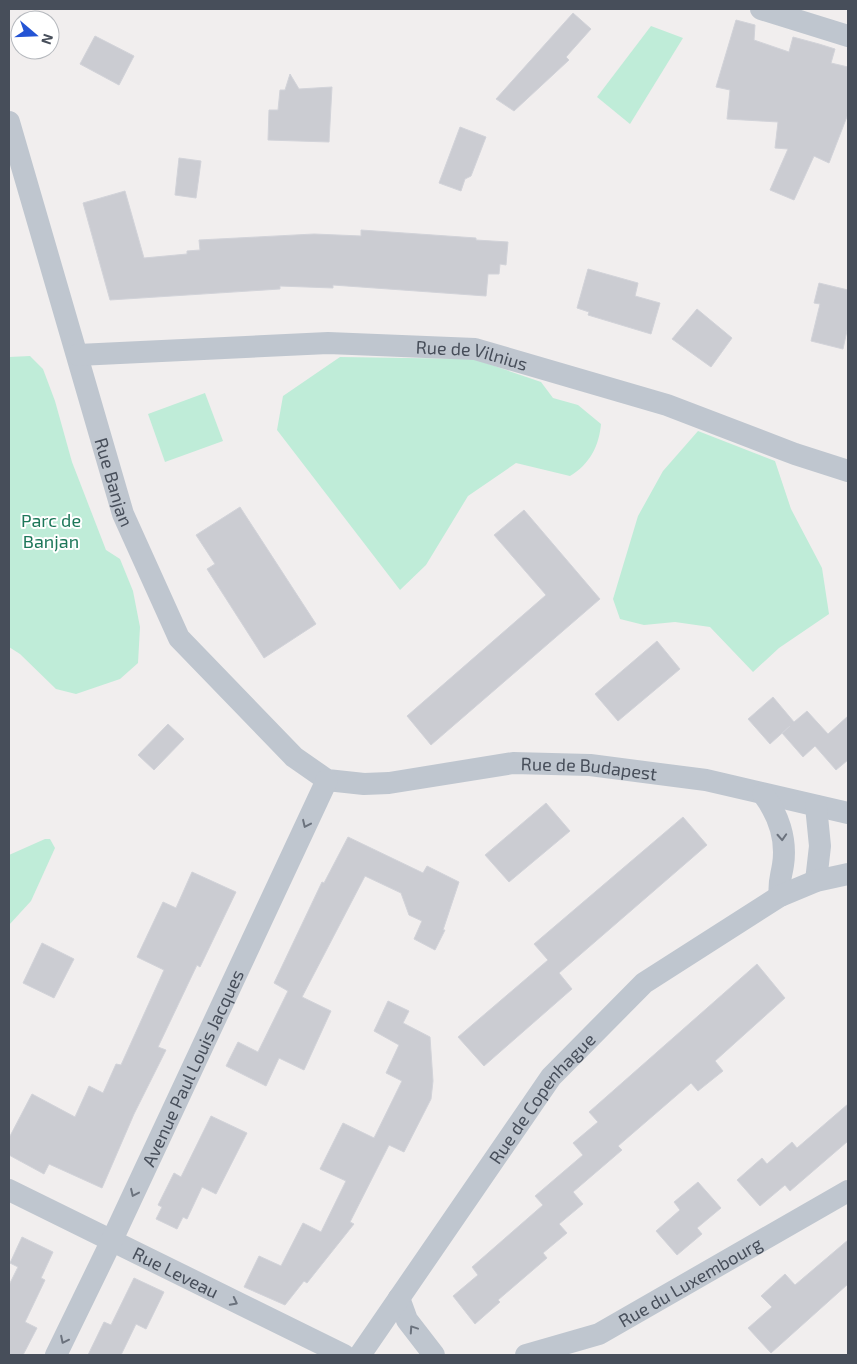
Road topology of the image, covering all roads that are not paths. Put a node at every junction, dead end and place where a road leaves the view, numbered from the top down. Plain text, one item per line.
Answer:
1 (761, 9) edge
2 (848, 36) edge
3 (9, 122) edge
4 (78, 355) junction
5 (848, 471) edge
6 (327, 780) junction
7 (763, 794) junction
8 (816, 806) junction
9 (848, 813) edge
10 (848, 874) edge
11 (816, 881) junction
12 (780, 896) junction
13 (9, 1190) edge
14 (848, 1191) edge
15 (112, 1240) junction
16 (399, 1298) junction
17 (56, 1355) edge
18 (344, 1355) edge
19 (360, 1355) edge
20 (434, 1355) edge
21 (526, 1355) edge

1 - 2 street
3 - 4 street, Rue Banjan
4 - 5 street, Rue de Vilnius
4 - 6 street, Rue Banjan
6 - 7 street, Rue de Budapest
6 -> 15 street, Avenue Paul Louis Jacques
7 - 8 street, Rue de Budapest
7 -> 12 street
8 - 9 street, Rue de Budapest
8 - 11 street
10 - 11 street, Rue de Copenhague
11 - 12 street, Rue de Copenhague
12 - 16 street, Rue de Copenhague
13 - 15 street, Rue Leveau
14 - 21 street, Rue du Luxembourg
15 -> 17 street, Avenue Paul Louis Jacques
15 -> 18 street, Rue Leveau
16 - 19 street, Rue de Copenhague
20 -> 16 street

